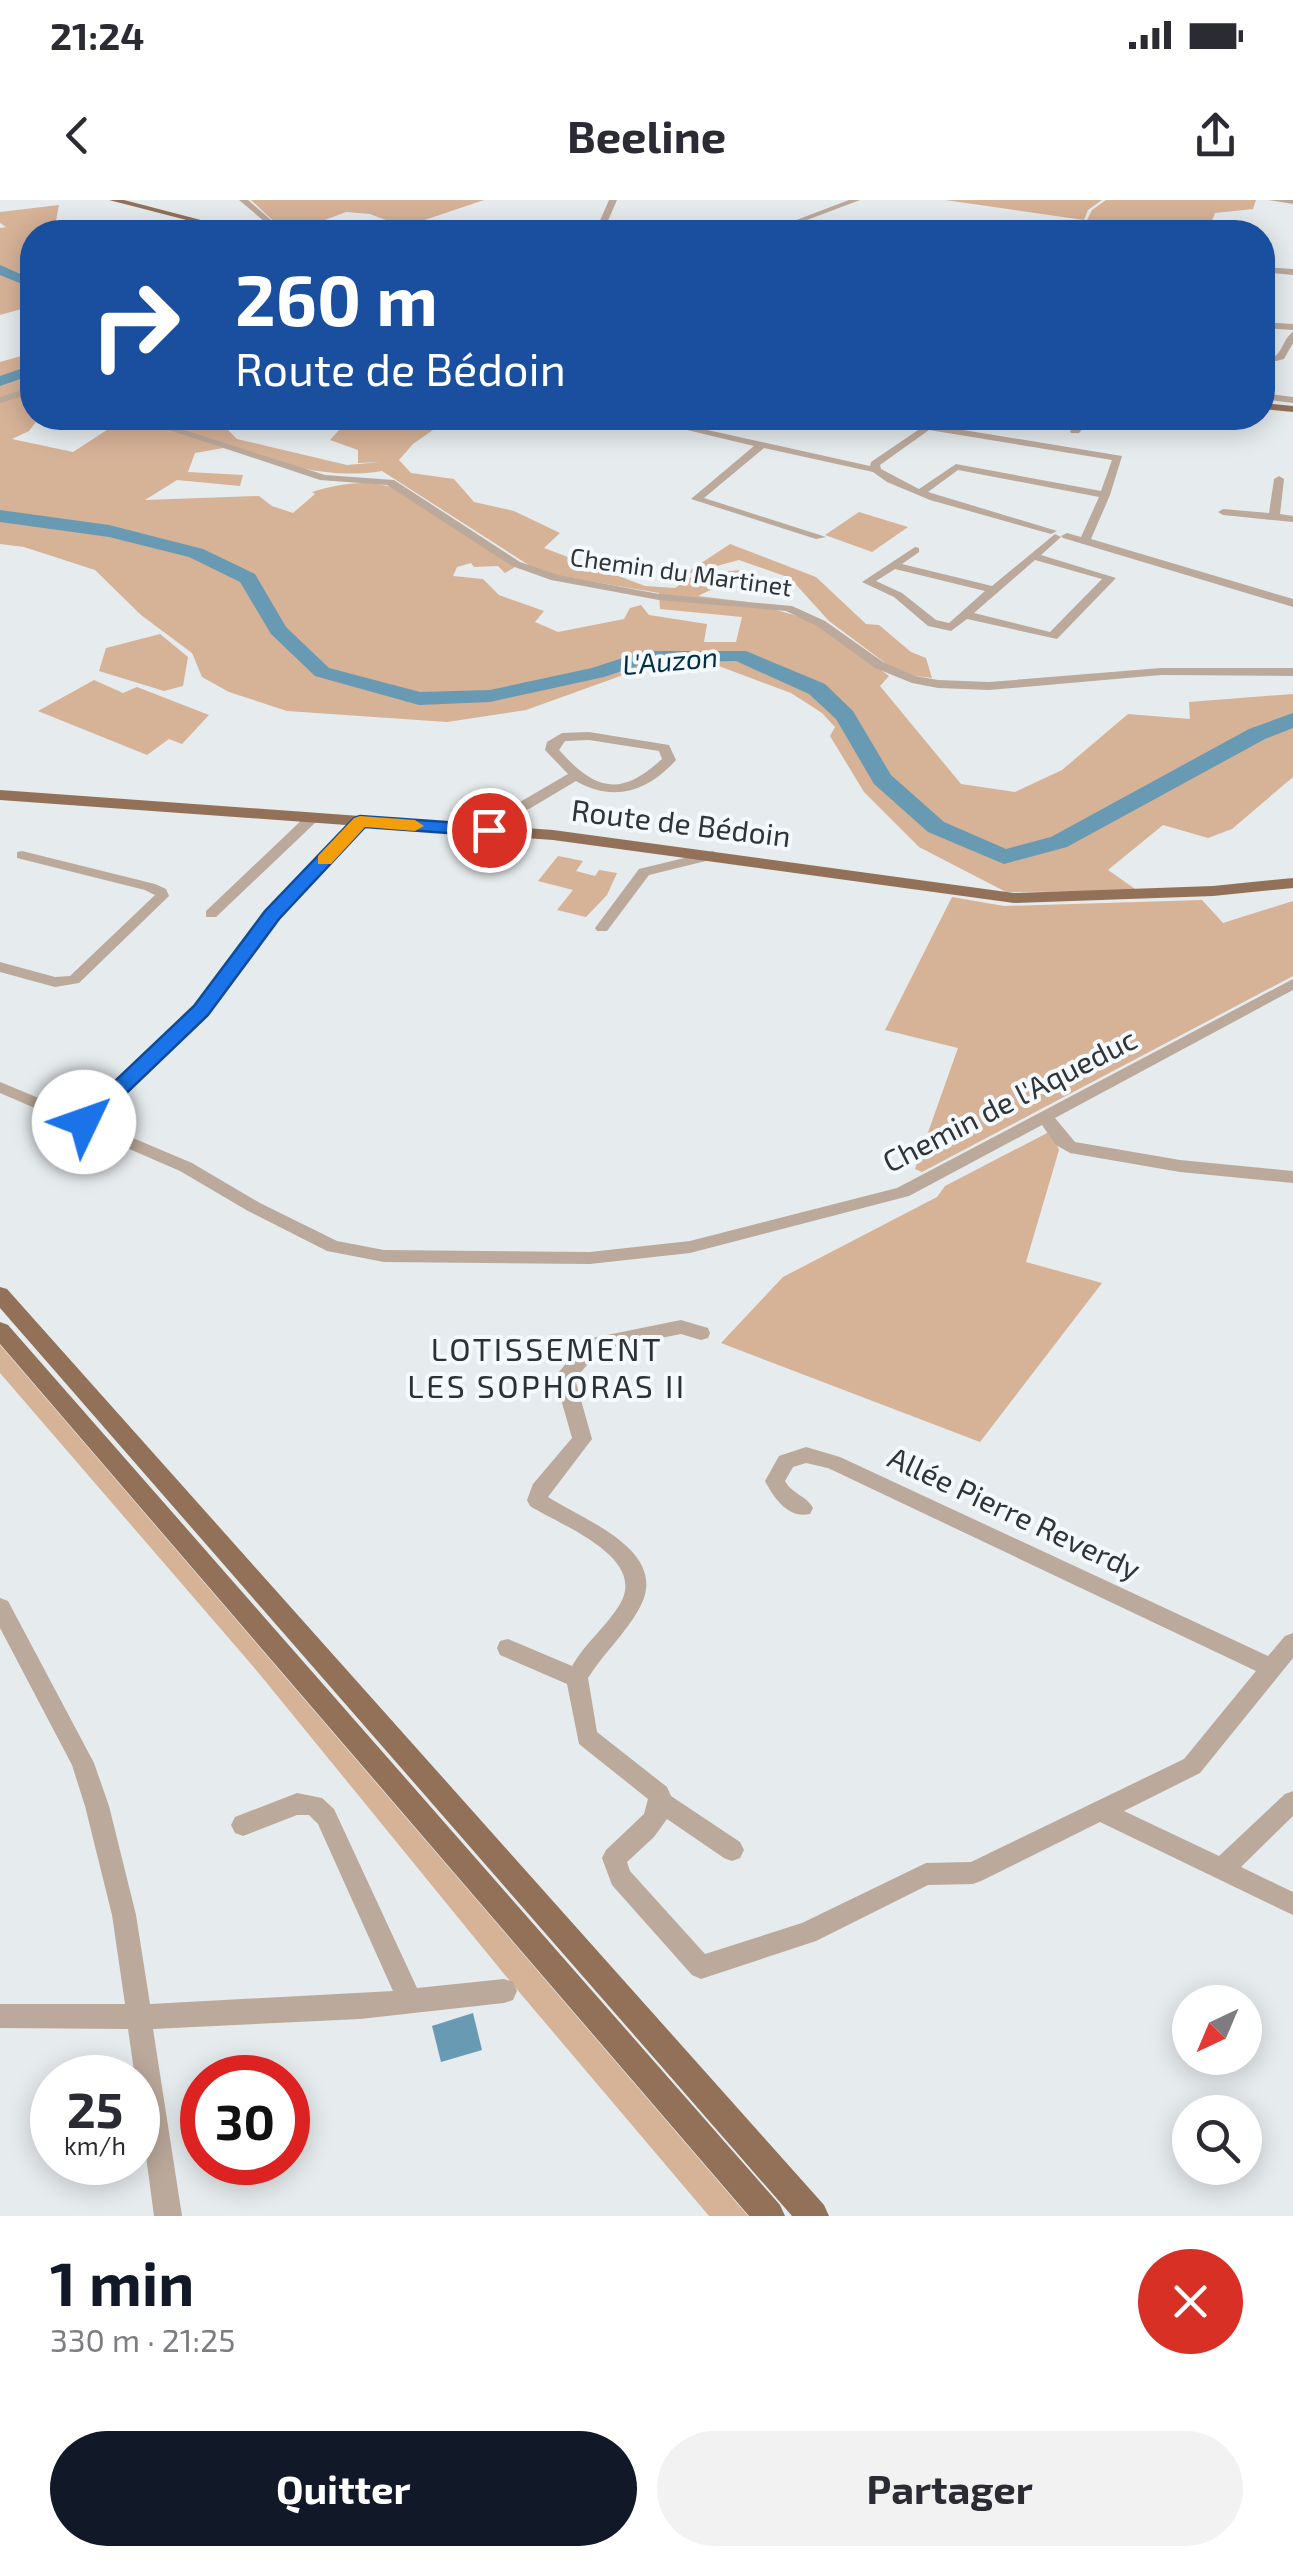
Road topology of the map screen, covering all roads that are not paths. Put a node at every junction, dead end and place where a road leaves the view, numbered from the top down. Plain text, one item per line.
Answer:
1 (113, 200) edge
2 (243, 200) edge
3 (856, 200) edge
4 (1272, 200) edge
5 (1293, 202) edge
6 (194, 220) edge
7 (264, 220) edge
8 (802, 220) edge
9 (1293, 331) edge
10 (1275, 360) dead end
11 (175, 430) edge
12 (695, 430) edge
13 (913, 430) edge
14 (963, 430) edge
15 (762, 445) junction
16 (876, 470) junction
17 (1280, 478) dead end
18 (923, 492) junction
19 (1106, 495) junction
20 (1223, 512) dead end
21 (1274, 517) junction
22 (1293, 518) edge
23 (1058, 535) junction
24 (820, 536) dead end
25 (1084, 542) junction
26 (915, 550) dead end
27 (1034, 556) junction
28 (892, 564) junction
29 (994, 590) junction
30 (1293, 603) edge
31 (966, 615) junction
32 (1293, 672) edge
33 (573, 776) junction
34 (0, 796) edge
35 (312, 818) junction
36 (360, 822) junction
37 (488, 823) junction
38 (22, 855) dead end
39 (713, 855) junction
40 (1293, 882) edge
41 (212, 914) dead end
42 (602, 928) dead end
43 (0, 966) edge
44 (1290, 988) edge
45 (0, 1087) edge
46 (1044, 1117) junction
47 (84, 1122) junction
48 (1293, 1178) edge
49 (0, 1294) edge
50 (0, 1330) edge
51 (701, 1333) dead end
52 (804, 1508) dead end
53 (0, 1606) edge
54 (1293, 1642) edge
55 (508, 1648) dead end
56 (1272, 1668) junction
57 (577, 1678) junction
58 (1293, 1801) edge
59 (662, 1803) junction
60 (1103, 1812) junction
61 (244, 1825) dead end
62 (732, 1850) dead end
63 (1222, 1869) junction
64 (1293, 1904) edge
65 (504, 1990) dead end
66 (410, 2000) junction
67 (0, 2016) edge
68 (138, 2017) junction
69 (168, 2216) edge
70 (768, 2216) edge
71 (812, 2216) edge

1 - 6 main road
2 - 7 street
3 - 8 street
4 - 5 street
9 - 10 street
11 - 32 street, Chemin du Martinet
12 - 15 street
13 - 16 street
14 - 19 street
15 - 16 street
15 - 24 street
16 - 18 street
17 - 21 street
18 - 19 street
18 - 23 street
19 - 25 street
20 - 21 street
21 - 22 street
23 - 25 street
23 - 27 street
25 - 30 street
26 - 28 street
27 - 29 street
27 - 31 street
28 - 29 street
28 - 31 street
29 - 31 street
33 - 33 street
33 - 37 street
34 - 35 main road, Route de Bédoin
35 - 36 main road, Route de Bédoin
35 - 41 street
36 - 37 main road, Route de Bédoin
36 - 47 street
37 - 39 main road, Route de Bédoin
38 - 43 street
39 - 40 main road, Route de Bédoin
39 - 42 street
44 - 46 street, Chemin de l'Aqueduc
45 - 47 street, Chemin de l'Aqueduc
46 - 47 street, Chemin de l'Aqueduc
46 - 48 street
49 - 71 main road
50 - 70 main road
51 - 57 street
52 - 56 street, Allée Pierre Reverdy
53 - 68 street
54 - 56 street
55 - 57 street
56 - 60 street
57 - 59 street
58 - 63 street
59 - 60 street
59 - 62 street
60 - 63 street
61 - 66 street
63 - 64 street
65 - 66 street
66 - 68 street
67 - 68 street
68 - 69 street

